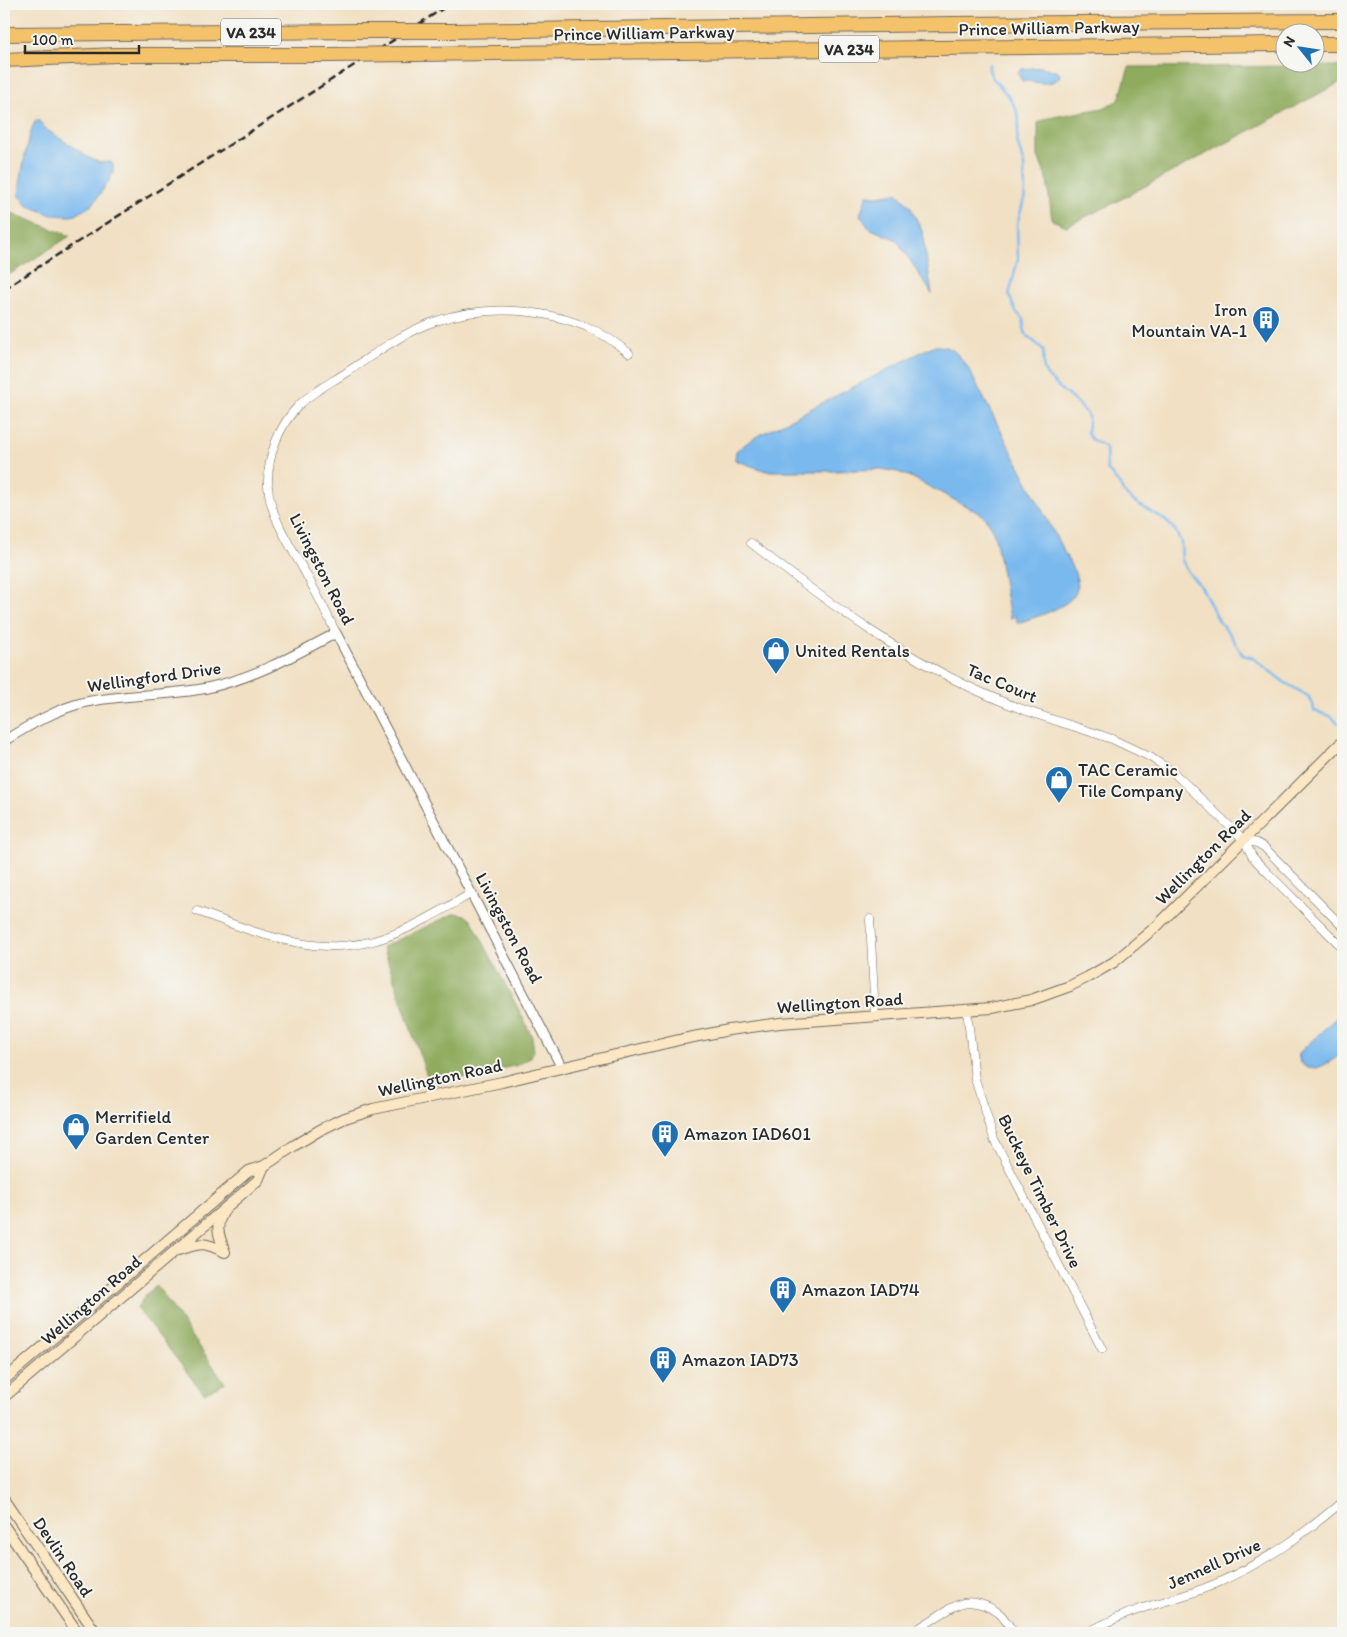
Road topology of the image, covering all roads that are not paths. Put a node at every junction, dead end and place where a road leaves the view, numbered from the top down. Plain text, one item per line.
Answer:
1 (1343, 21) edge
2 (4, 34) edge
3 (1274, 44) edge
4 (1324, 44) edge
5 (1343, 44) edge
6 (67, 58) junction
7 (4, 60) edge
8 (4, 70) edge
9 (629, 353) dead end
10 (751, 543) dead end
11 (336, 633) junction
12 (4, 741) edge
13 (1343, 741) edge
14 (1244, 840) junction
15 (472, 893) junction
16 (197, 911) dead end
17 (870, 919) dead end
18 (1343, 927) edge
19 (1343, 948) edge
20 (967, 1010) junction
21 (875, 1016) junction
22 (562, 1068) junction
23 (264, 1166) junction
24 (228, 1205) junction
25 (172, 1252) junction
26 (1102, 1349) dead end
27 (4, 1380) edge
28 (4, 1398) edge
29 (4, 1498) edge
30 (1343, 1501) edge
31 (4, 1526) edge
32 (1102, 1630) edge
33 (78, 1633) edge
34 (96, 1633) edge
35 (909, 1633) edge
36 (1014, 1633) edge
37 (1086, 1633) edge

1 - 2 highway, Prince William Parkway / VA 234, bridge
3 - 6 highway, Prince William Parkway / VA 234, bridge
4 - 5 highway
6 - 7 highway, Prince William Parkway / VA 234
6 - 8 highway
9 - 11 street, Livingston Road
10 - 14 street, Tac Court
11 - 12 street, Wellingford Drive
11 - 15 street, Livingston Road
13 - 14 main road, Wellington Road
14 - 18 street
14 - 19 street
14 - 20 main road, Wellington Road
15 - 16 street
15 - 22 street, Livingston Road
17 - 21 street
20 - 21 main road, Wellington Road
20 - 26 street, Buckeye Timber Drive
21 - 22 main road, Wellington Road
22 - 23 main road, Wellington Road
23 - 24 main road, Wellington Road
23 - 27 main road, Wellington Road
24 - 25 main road, Wellington Road
24 - 25 main road
25 - 28 main road, Wellington Road
29 - 34 main road, Devlin Road
30 - 32 street, Jennell Drive
31 - 33 main road, Devlin Road
32 - 37 street, Jennell Drive
35 - 36 street

